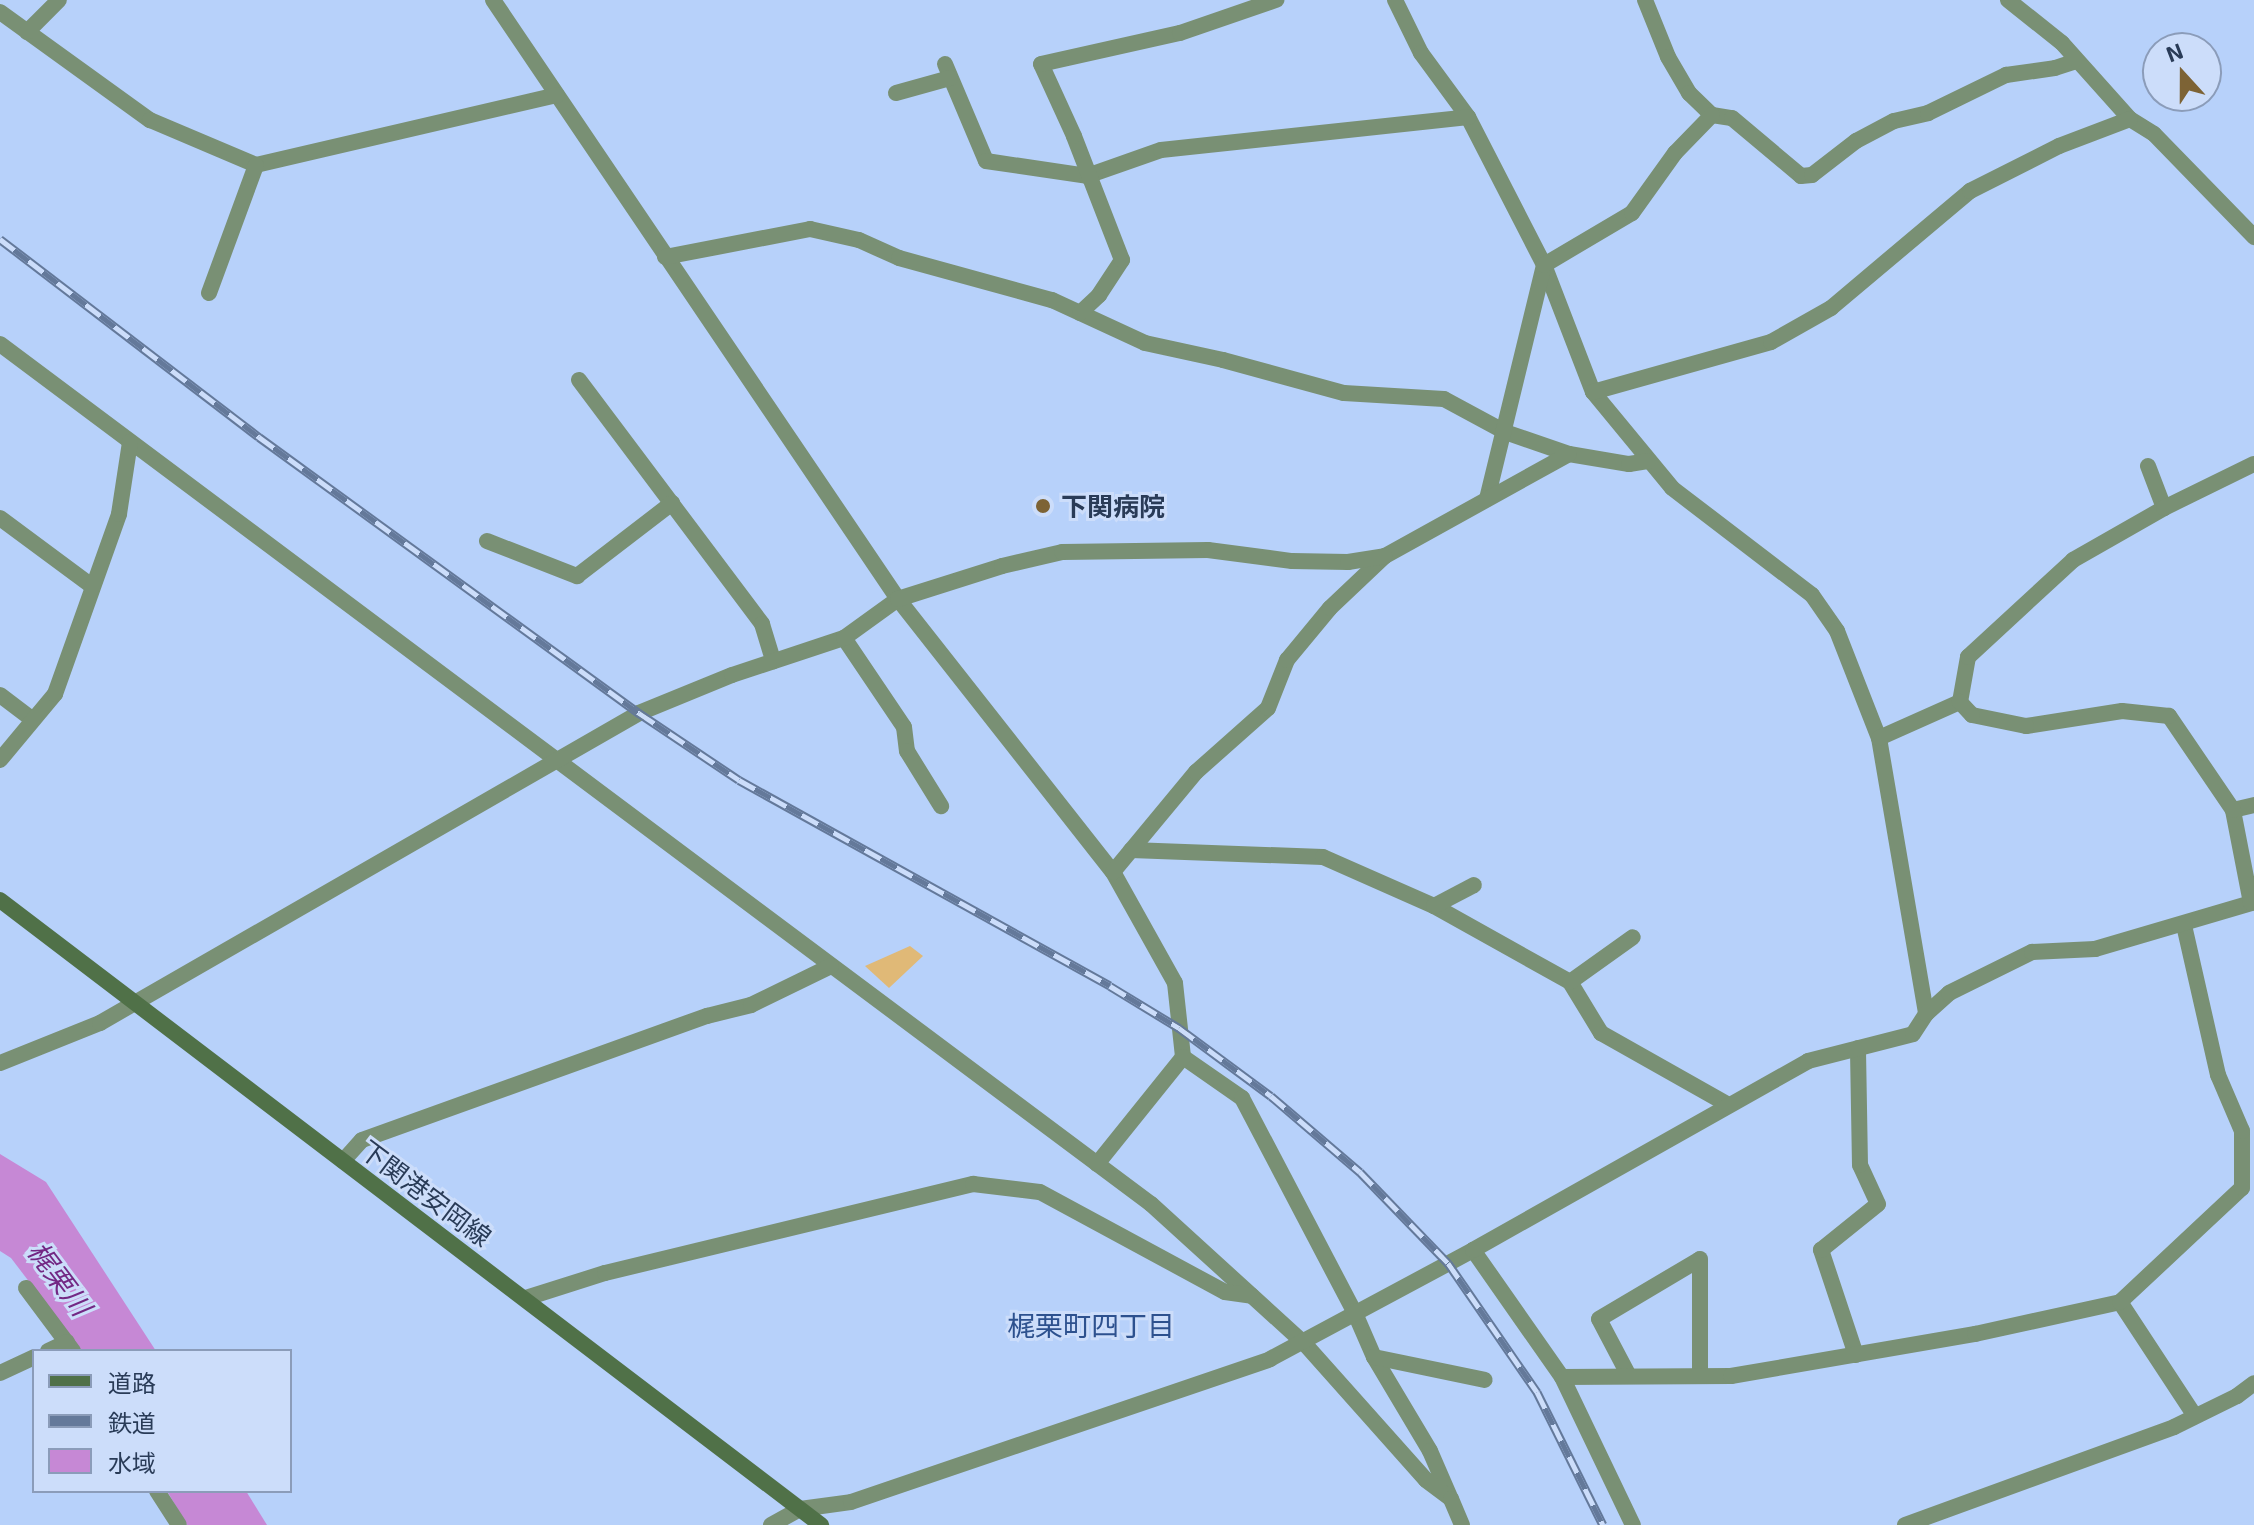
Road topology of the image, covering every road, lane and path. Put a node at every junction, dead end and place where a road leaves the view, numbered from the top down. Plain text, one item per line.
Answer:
1 (59, 0) edge
2 (493, 0) edge
3 (1276, 0) edge
4 (1395, 0) edge
5 (1645, 0) edge
6 (2008, 0) edge
7 (0, 12) edge
8 (27, 32) junction
9 (2076, 61) junction
10 (896, 93) dead end
11 (557, 95) junction
12 (1712, 115) junction
13 (1468, 117) junction
14 (2130, 119) junction
15 (256, 165) junction
16 (1087, 176) junction
17 (2254, 237) edge
18 (665, 257) junction
19 (1544, 265) junction
20 (209, 293) dead end
21 (1080, 313) junction
22 (0, 344) edge
23 (579, 380) dead end
24 (1593, 392) junction
25 (1505, 432) junction
26 (139, 449) junction
27 (1569, 454) junction
28 (1648, 461) junction
29 (2254, 464) edge
30 (2148, 466) dead end
31 (1487, 499) junction
32 (672, 503) junction
33 (2164, 508) junction
34 (0, 518) edge
35 (487, 541) dead end
36 (1385, 556) junction
37 (92, 586) junction
38 (898, 599) junction
39 (844, 638) junction
40 (773, 661) junction
41 (0, 695) edge
42 (1960, 702) junction
43 (32, 719) junction
44 (1879, 738) junction
45 (0, 760) edge
46 (554, 761) junction
47 (2254, 805) edge
48 (941, 806) dead end
49 (2233, 810) junction
50 (1131, 850) junction
51 (1113, 872) junction
52 (1474, 885) dead end
53 (0, 900) edge
54 (1434, 906) junction
55 (2184, 925) junction
56 (1633, 937) dead end
57 (831, 966) junction
58 (1570, 982) junction
59 (131, 1004) junction
60 (1926, 1014) junction
61 (1858, 1048) junction
62 (1183, 1057) junction
63 (0, 1063) edge
64 (1729, 1105) junction
65 (2248, 1128) edge
66 (343, 1161) junction
67 (1097, 1164) junction
68 (1473, 1250) junction
69 (26, 1288) dead end
70 (1254, 1296) junction
71 (526, 1298) junction
72 (2120, 1302) junction
73 (1354, 1311) junction
74 (1304, 1343) junction
75 (70, 1346) edge
76 (1856, 1355) junction
77 (1374, 1357) junction
78 (32, 1358) edge
79 (0, 1373) edge
80 (1629, 1376) junction
81 (1700, 1376) junction
82 (1562, 1377) junction
83 (1485, 1380) dead end
84 (2254, 1383) edge
85 (2195, 1416) junction
86 (158, 1493) edge
87 (1451, 1499) junction
88 (800, 1509) junction
89 (179, 1525) edge
90 (771, 1525) edge
91 (821, 1525) edge
92 (1462, 1525) edge
93 (1633, 1525) edge
94 (1905, 1525) edge

1 - 8 street
2 - 11 street
3 - 16 street
4 - 13 street
5 - 12 street
6 - 9 street
7 - 8 street
8 - 15 street
9 - 12 street
9 - 14 street
10 - 16 street
11 - 15 street
11 - 18 street
12 - 19 street
13 - 16 street
13 - 19 street
14 - 17 street
14 - 24 street
15 - 20 street
16 - 21 street
18 - 21 street
18 - 38 street
19 - 24 street
19 - 25 street
21 - 25 street
22 - 26 street
23 - 32 street
24 - 28 street
25 - 27 street
25 - 31 street
26 - 37 street
26 - 46 street
27 - 28 street
27 - 31 street
28 - 44 street
29 - 33 street
30 - 33 street
31 - 36 street
32 - 35 street
32 - 40 street
33 - 42 street
34 - 37 street
36 - 38 street
36 - 50 street
37 - 43 street
38 - 39 street
38 - 51 street
39 - 40 street
39 - 48 street
40 - 46 street
41 - 43 street
42 - 44 street
42 - 49 street
43 - 45 street
44 - 60 street
46 - 57 street
46 - 59 street
47 - 49 street
49 - 55 street
50 - 51 street
50 - 54 street
51 - 62 street
52 - 54 street
53 - 59 main road, 下関港安岡線
54 - 58 street
55 - 60 street
55 - 65 street
56 - 58 street
57 - 66 street
57 - 67 street
58 - 64 street
59 - 63 street
59 - 66 main road, 下関港安岡線
60 - 61 street
61 - 64 street
61 - 76 street
62 - 67 street
62 - 73 street
64 - 68 street
65 - 72 street
66 - 71 main road, 下関港安岡線
67 - 70 street
68 - 73 street
68 - 82 street
69 - 75 street
70 - 71 street
70 - 74 street
71 - 88 main road, 下関港安岡線
72 - 76 street
72 - 85 street
73 - 74 street
73 - 77 street
74 - 87 street
74 - 88 street
76 - 81 street
77 - 83 street
77 - 87 street
78 - 79 street
80 - 81 street
80 - 81 street
80 - 82 street
82 - 93 street
84 - 85 street
85 - 94 street
86 - 89 street
87 - 92 street
88 - 90 street
88 - 91 main road, 下関港安岡線

